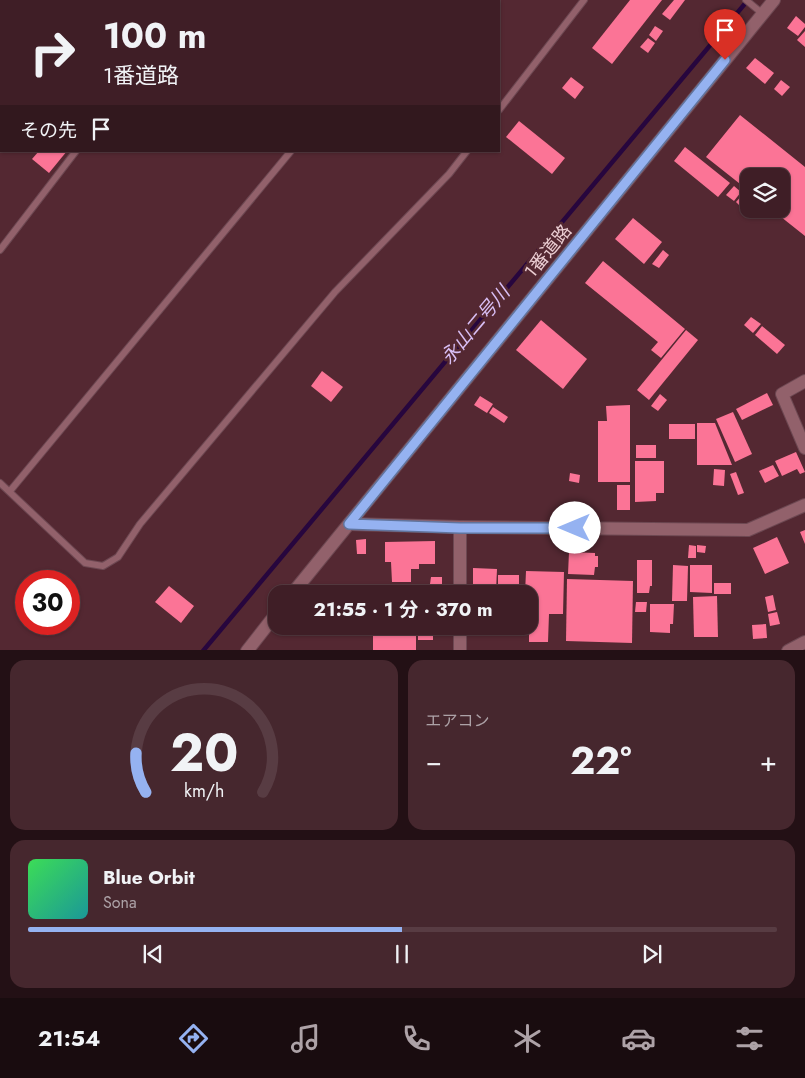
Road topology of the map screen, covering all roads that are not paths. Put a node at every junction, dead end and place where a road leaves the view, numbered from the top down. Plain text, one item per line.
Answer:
1 (584, 0) edge
2 (746, 0) edge
3 (774, 0) edge
4 (759, 11) junction
5 (500, 109) edge
6 (75, 152) edge
7 (289, 152) edge
8 (466, 152) edge
9 (0, 250) edge
10 (805, 381) edge
11 (805, 448) edge
12 (0, 483) edge
13 (10, 491) junction
14 (805, 505) edge
15 (349, 524) junction
16 (460, 528) junction
17 (299, 585) edge
18 (460, 585) edge
19 (268, 624) edge
20 (460, 635) edge
21 (805, 642) edge
22 (247, 650) edge
23 (460, 650) edge
24 (788, 650) edge

1 - 5 lane
2 - 4 lane
3 - 4 street, 1番道路
4 - 15 street, 1番道路
6 - 9 lane
7 - 13 lane
8 - 13 lane
10 - 11 street
12 - 13 lane
14 - 16 street
15 - 16 street
15 - 17 street, 1番道路
16 - 18 street
19 - 22 street
20 - 23 street
21 - 24 street

